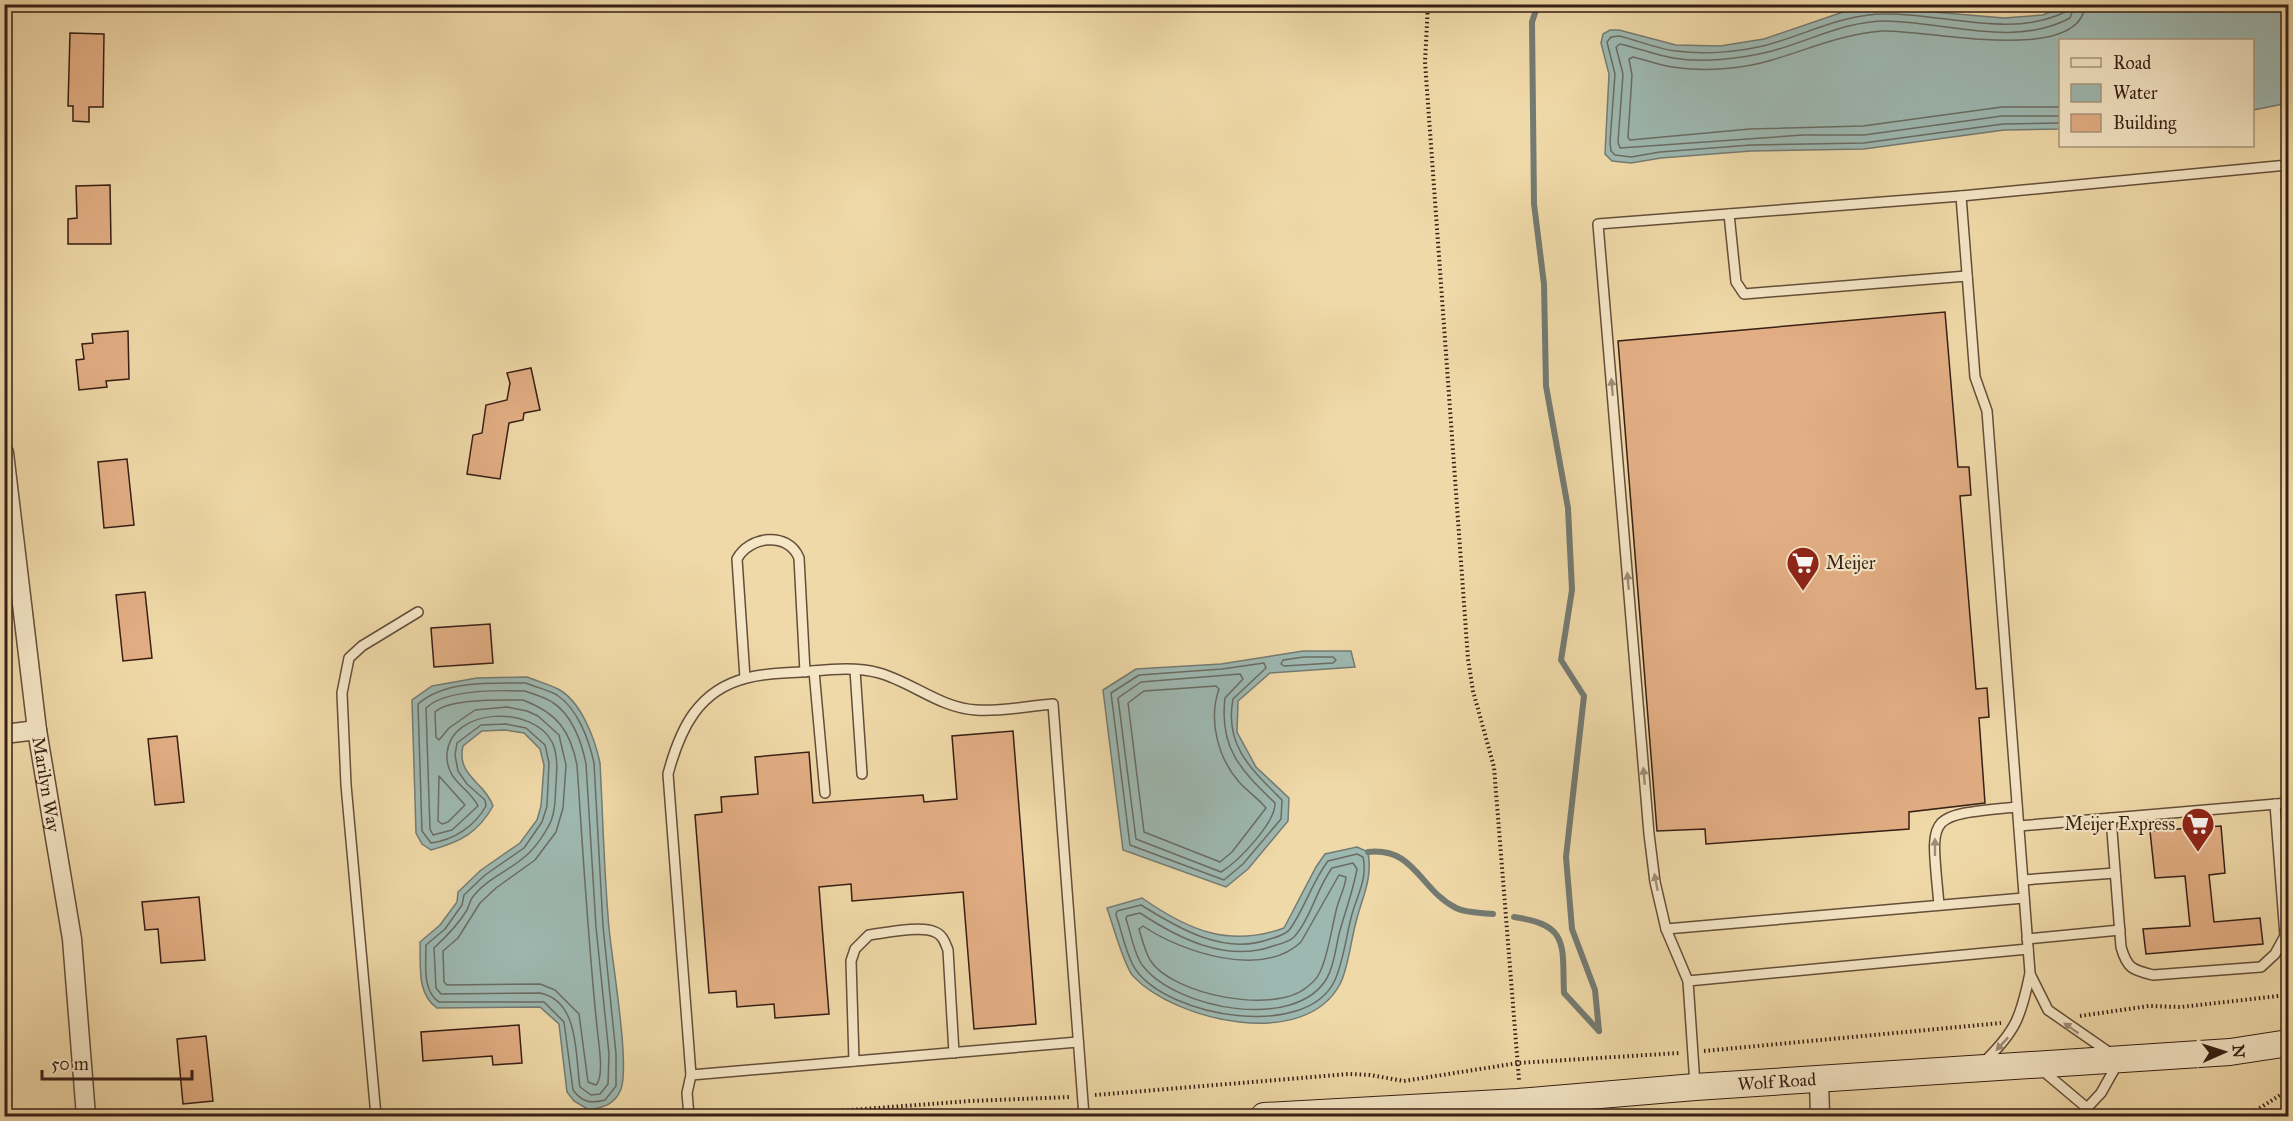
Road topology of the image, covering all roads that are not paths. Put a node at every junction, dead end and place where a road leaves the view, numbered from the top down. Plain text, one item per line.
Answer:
1 (2289, 165) edge
2 (1961, 196) junction
3 (1729, 214) junction
4 (1967, 276) junction
5 (4, 453) edge
6 (418, 612) dead end
7 (855, 670) junction
8 (809, 671) junction
9 (744, 678) junction
10 (37, 730) junction
11 (4, 734) edge
12 (862, 774) dead end
13 (825, 793) dead end
14 (2289, 803) edge
15 (2275, 804) junction
16 (2017, 807) junction
17 (2111, 818) junction
18 (2019, 826) junction
19 (2115, 873) junction
20 (2023, 880) junction
21 (2024, 898) junction
22 (1939, 905) junction
23 (1666, 929) junction
24 (2120, 930) junction
25 (2028, 944) junction
26 (2030, 973) junction
27 (1688, 981) junction
28 (1078, 1041) junction
29 (2289, 1044) edge
30 (954, 1053) junction
31 (2120, 1059) junction
32 (854, 1061) junction
33 (2036, 1065) junction
34 (1976, 1069) junction
35 (691, 1075) junction
36 (1819, 1080) junction
37 (1695, 1087) junction
38 (2087, 1112) edge
39 (86, 1116) edge
40 (376, 1116) edge
41 (689, 1116) edge
42 (1084, 1116) edge
43 (1264, 1116) edge
44 (1820, 1116) edge

1 - 2 lane
2 - 3 lane
2 - 4 lane
3 - 4 lane
23 -> 3 lane
4 - 16 lane
5 - 10 street, Marilyn Way
6 - 40 lane
7 - 8 lane
7 - 12 lane
7 - 28 lane
8 - 9 lane
8 - 9 lane
8 - 13 lane
9 - 35 lane
10 - 11 street
10 - 39 street, Marilyn Way
14 - 15 lane
15 - 17 lane
15 - 24 lane
16 - 18 lane
22 -> 16 lane
17 - 18 lane
17 - 19 lane
18 - 20 lane
19 - 20 lane
19 - 24 lane
20 - 21 lane
21 - 22 lane
21 - 25 lane
22 - 23 lane
23 - 27 lane
24 - 25 lane
25 - 26 lane
25 - 27 lane
31 -> 26 lane
26 -> 34 lane
27 - 37 lane
28 - 30 lane
28 - 42 lane
29 - 31 main road, Wolf Road
30 - 32 lane
30 - 32 lane
31 - 33 main road, Wolf Road
31 - 38 lane
32 - 35 lane
33 - 34 main road, Wolf Road
33 - 38 lane
34 - 36 main road, Wolf Road
35 - 41 lane
36 - 37 main road, Wolf Road
36 - 44 street
37 - 43 main road, Wolf Road

